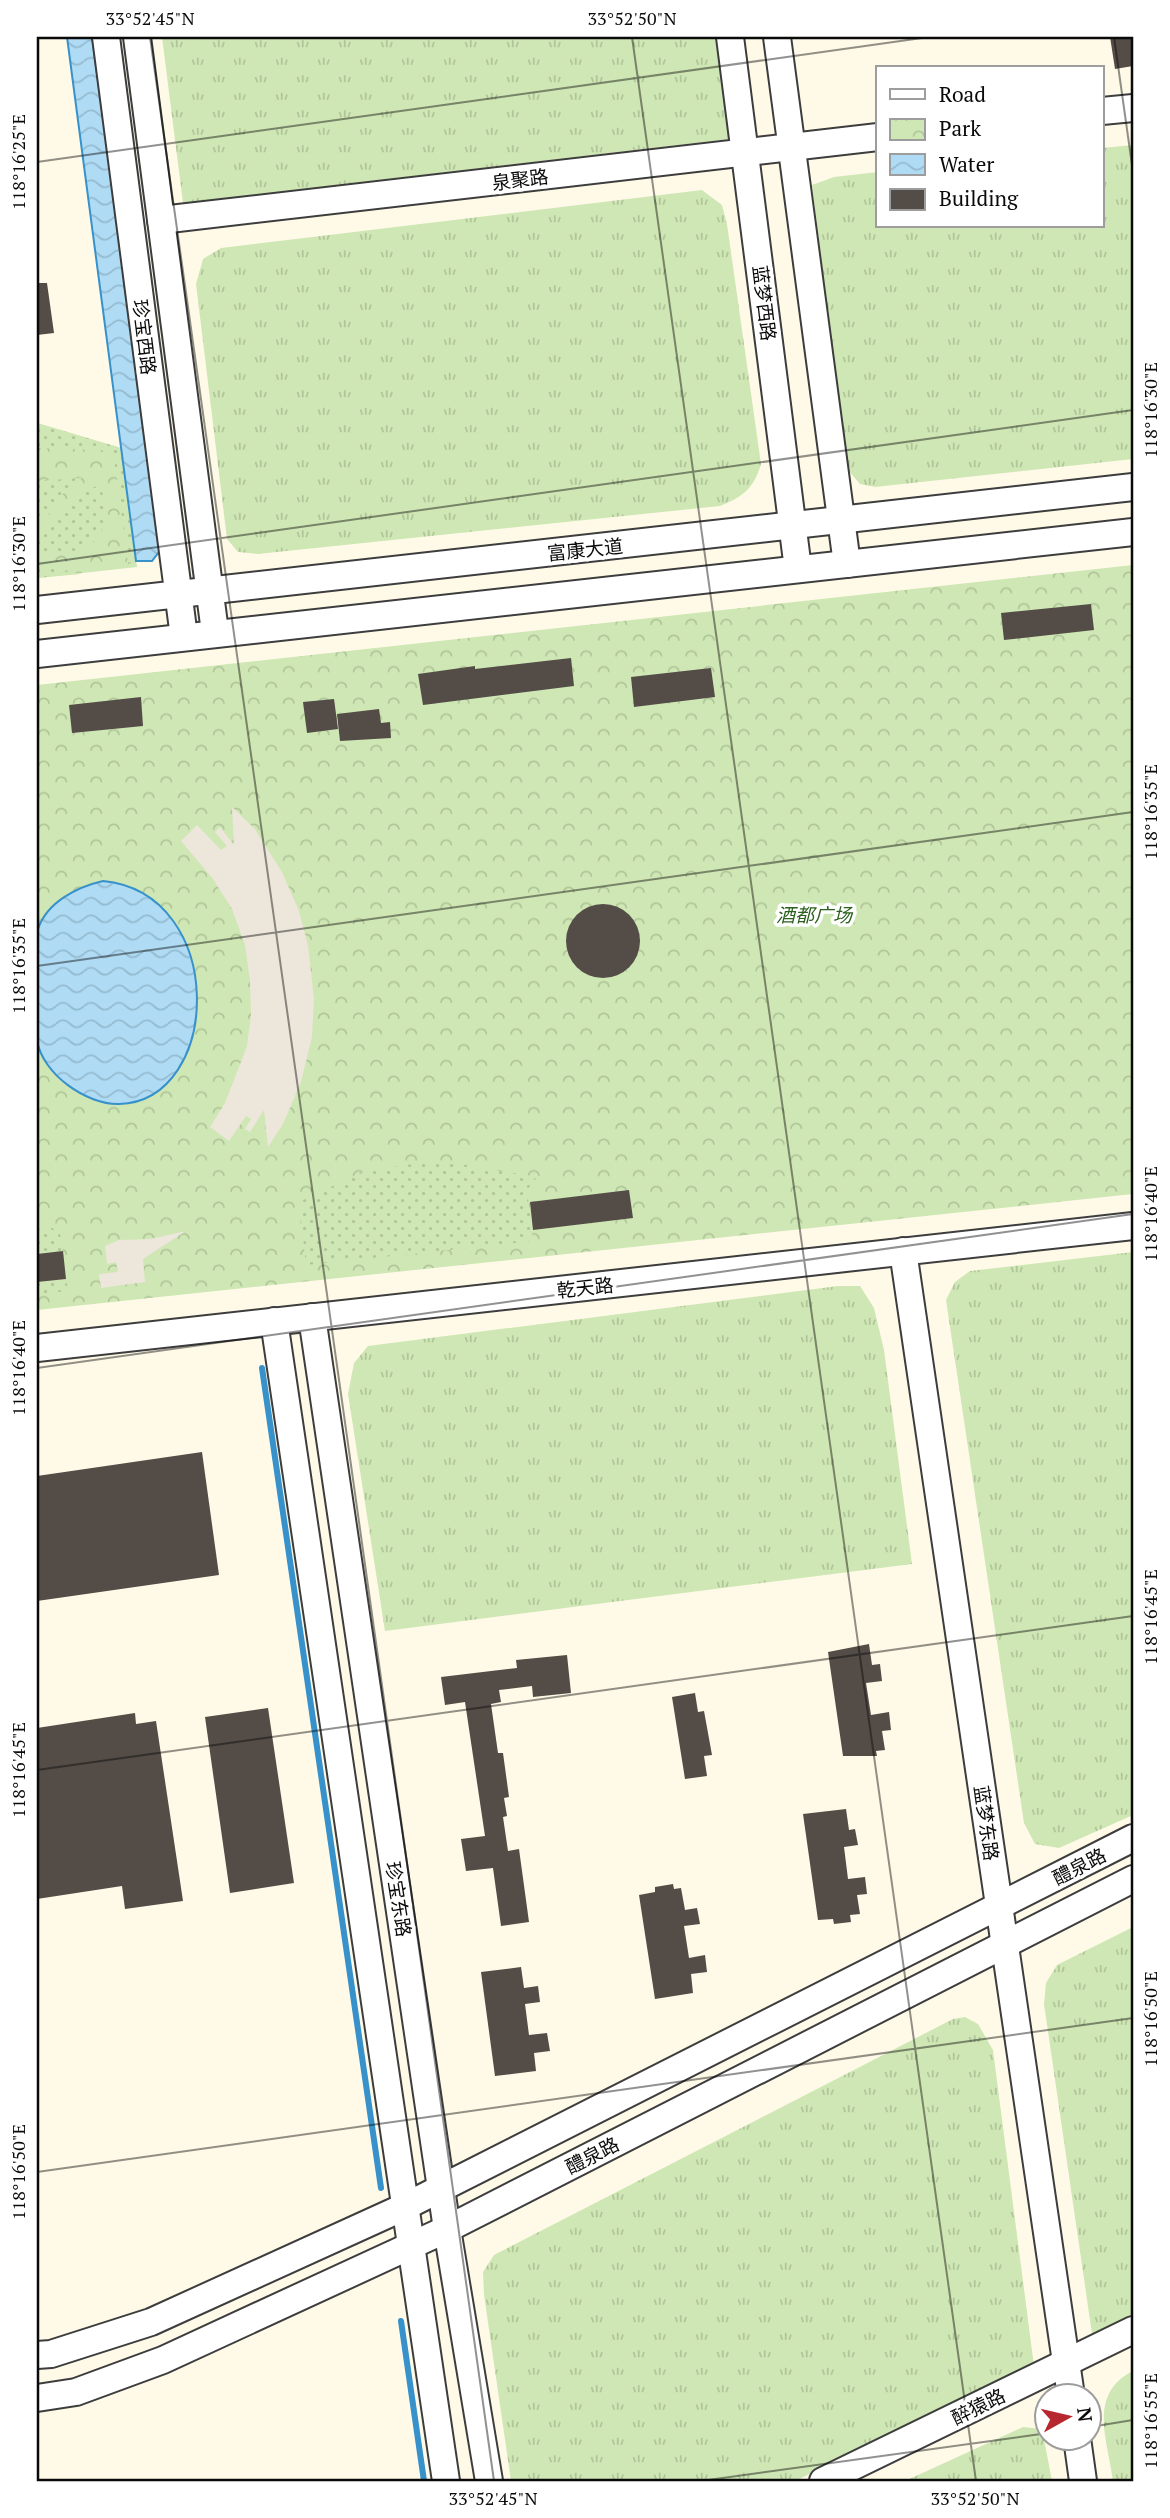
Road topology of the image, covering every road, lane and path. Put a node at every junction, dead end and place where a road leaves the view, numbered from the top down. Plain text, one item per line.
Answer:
1 (106, 37) edge
2 (137, 37) edge
3 (730, 37) edge
4 (778, 37) edge
5 (1133, 108) edge
6 (1104, 111) edge
7 (876, 137) edge
8 (793, 147) junction
9 (746, 152) junction
10 (161, 220) junction
11 (1133, 487) edge
12 (842, 520) junction
13 (793, 526) junction
14 (1133, 532) edge
15 (847, 564) junction
16 (798, 569) junction
17 (210, 591) junction
18 (178, 594) junction
19 (37, 610) edge
20 (215, 632) junction
21 (184, 637) junction
22 (37, 654) edge
23 (1133, 1226) edge
24 (903, 1251) junction
25 (312, 1317) junction
26 (274, 1321) junction
27 (37, 1348) edge
28 (1133, 1838) edge
29 (1133, 1879) edge
30 (999, 1906) junction
31 (1006, 1943) junction
32 (442, 2185) junction
33 (404, 2207) junction
34 (447, 2229) junction
35 (410, 2244) junction
36 (1133, 2330) edge
37 (37, 2356) edge
38 (1067, 2362) junction
39 (1069, 2382) edge
40 (37, 2398) edge
41 (1079, 2452) edge
42 (446, 2481) edge
43 (489, 2481) edge
44 (823, 2481) edge
45 (1083, 2481) edge

1 - 18 street, 珍宝西路
2 - 10 street, 珍宝西路
3 - 9 street, 蓝梦西路
4 - 8 street
5 - 6 street
7 - 8 street, 泉聚路
8 - 9 street, 泉聚路
8 - 12 street
9 - 10 street, 泉聚路
9 - 13 street, 蓝梦西路
10 - 17 street, 珍宝西路
11 - 12 street, 富康大道
12 - 13 street, 富康大道
12 - 15 street
13 - 16 street, 蓝梦西路
13 - 17 street, 富康大道
14 - 15 street
15 - 16 street
16 - 20 street
17 - 18 street, 富康大道
17 - 20 street, 珍宝西路
18 - 19 street, 富康大道
18 - 21 street, 珍宝西路
20 - 21 street
21 - 22 street
23 - 24 street, 乾天路
24 - 25 street, 乾天路
24 - 30 street, 蓝梦东路
25 - 26 street, 乾天路
25 - 32 street, 珍宝东路
26 - 27 street, 乾天路
26 - 33 street, 珍宝东路
28 - 30 street, 醴泉路
29 - 31 street, 醴泉路
30 - 31 street, 蓝梦东路
30 - 32 street, 醴泉路
31 - 34 street, 醴泉路
31 - 38 street, 蓝梦东路
32 - 33 street, 醴泉路
32 - 34 street, 珍宝东路
33 - 35 street, 珍宝东路
33 - 37 street, 醴泉路
34 - 35 street, 醴泉路
34 - 43 street, 珍宝东路
35 - 40 street, 醴泉路
35 - 42 street, 珍宝东路
36 - 38 street, 醉猿路
38 - 39 street, 蓝梦东路
38 - 44 street, 醉猿路
41 - 45 street

